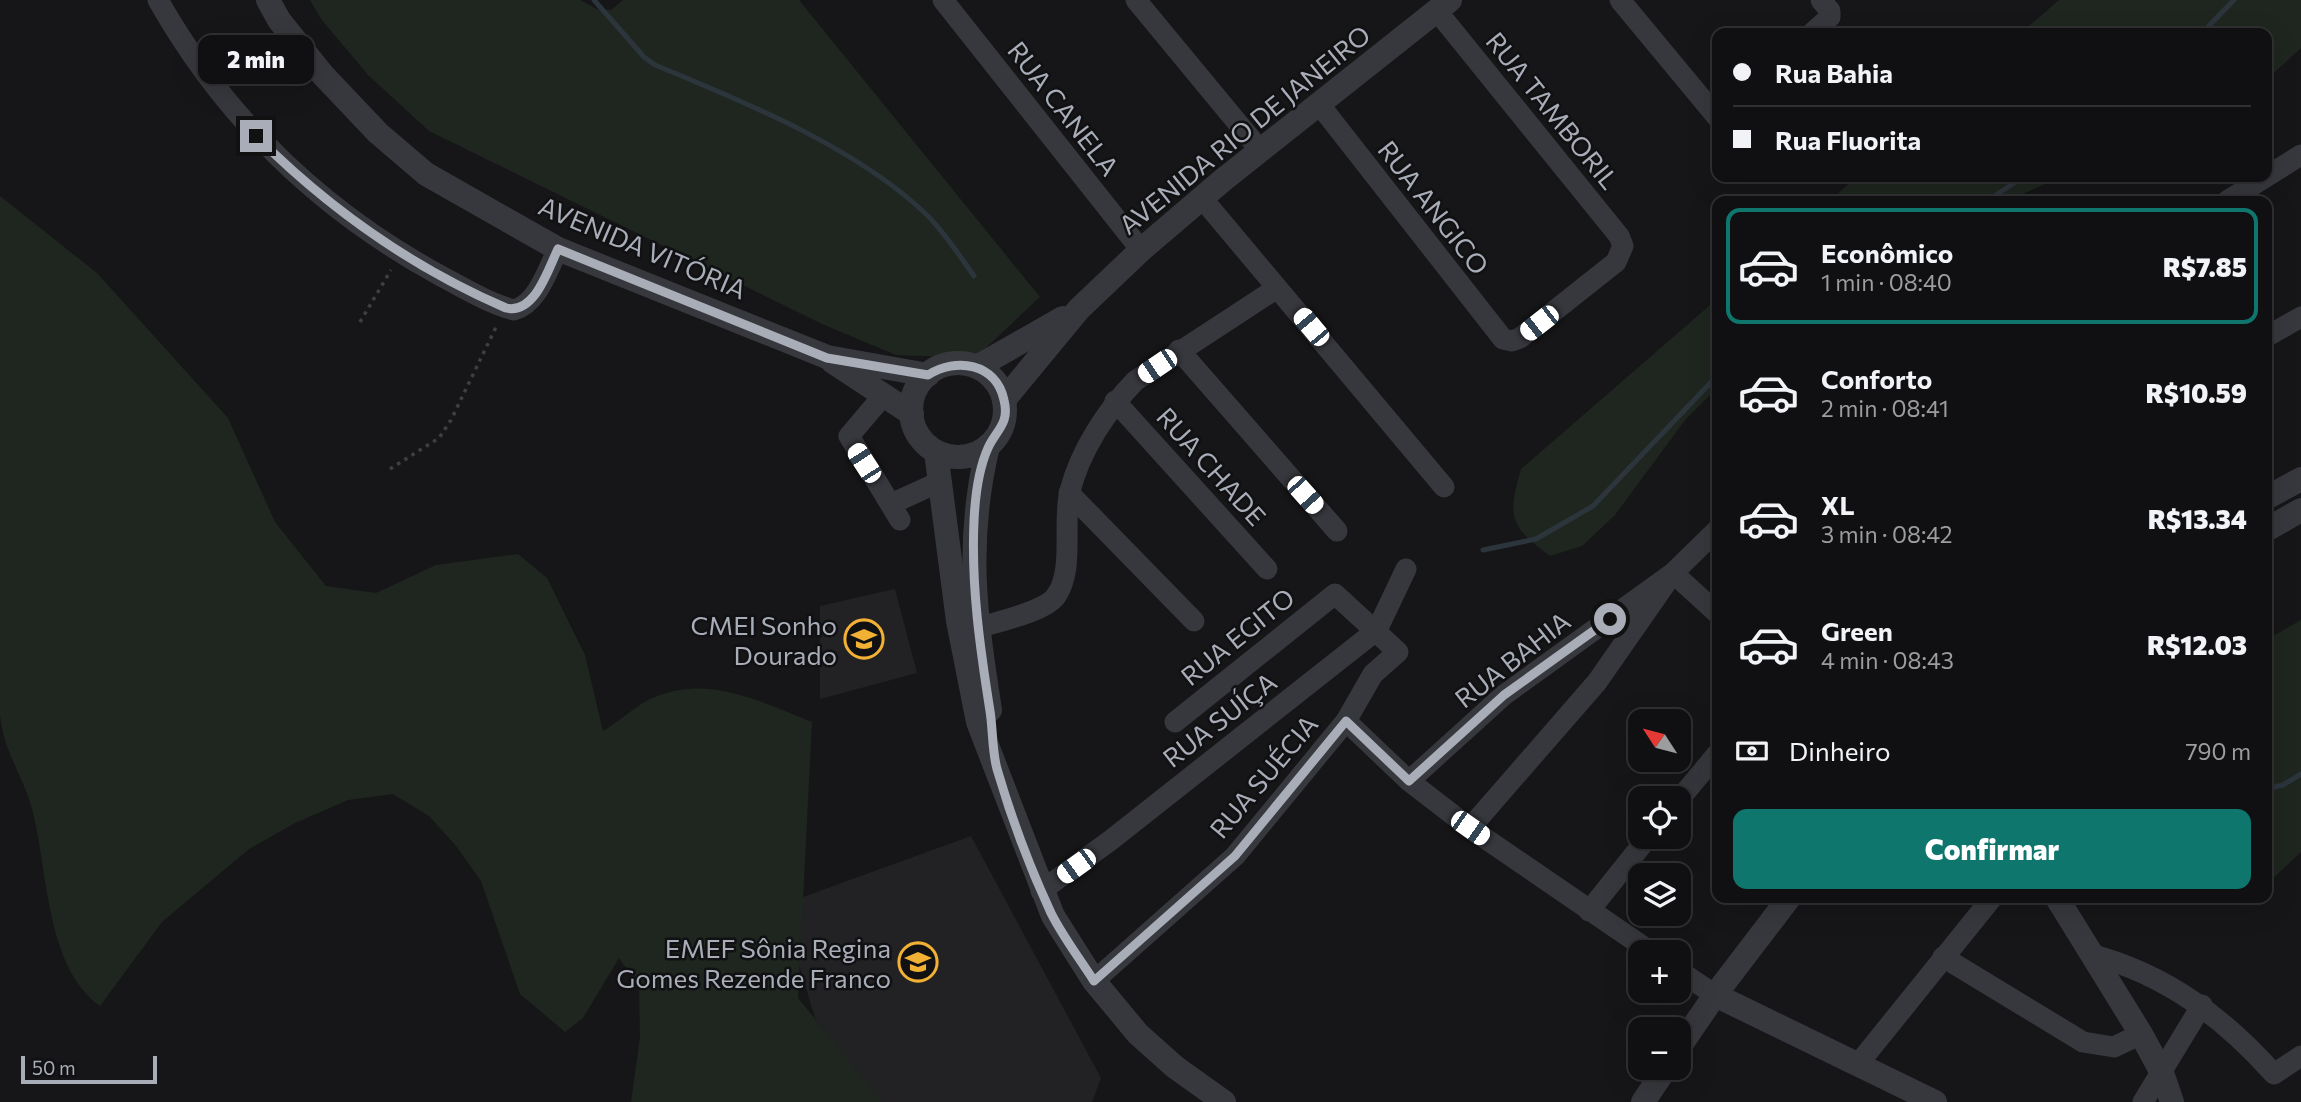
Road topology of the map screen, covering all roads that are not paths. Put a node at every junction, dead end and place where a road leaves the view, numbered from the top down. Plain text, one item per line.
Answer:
1 (158, 0) edge
2 (268, 0) edge
3 (943, 0) edge
4 (1136, 0) edge
5 (1620, 0) edge
6 (1821, 0) edge
7 (1444, 5) edge
8 (1820, 27) edge
9 (1319, 104) junction
10 (1712, 108) edge
11 (1260, 150) junction
12 (2301, 155) edge
13 (2272, 173) edge
14 (2258, 182) edge
15 (2235, 196) edge
16 (1202, 197) junction
17 (558, 249) junction
18 (1141, 250) junction
19 (1277, 288) junction
20 (1079, 309) junction
21 (2301, 317) edge
22 (2272, 334) edge
23 (1508, 340) joint
24 (1179, 350) junction
25 (827, 358) junction
26 (977, 367) junction
27 (928, 375) junction
28 (883, 396) junction
29 (1004, 400) junction
30 (1115, 401) junction
31 (912, 414) junction
32 (988, 446) junction
33 (936, 452) junction
34 (2301, 479) edge
35 (939, 481) junction
36 (1444, 486) dead end
37 (1069, 493) junction
38 (2272, 495) edge
39 (2301, 510) edge
40 (2272, 527) edge
41 (1337, 531) dead end
42 (1712, 535) edge
43 (1268, 569) dead end
44 (1406, 569) dead end
45 (1673, 573) junction
46 (1335, 594) joint
47 (1712, 608) edge
48 (1194, 621) dead end
49 (977, 628) junction
50 (1377, 630) junction
51 (1346, 721) junction
52 (1175, 722) dead end
53 (1712, 760) edge
54 (997, 766) junction
55 (1409, 781) junction
56 (1690, 786) edge
57 (1470, 828) junction
58 (1639, 849) edge
59 (1041, 891) junction
60 (1785, 903) edge
61 (1988, 903) edge
62 (2060, 903) edge
63 (1589, 911) junction
64 (1633, 940) edge
65 (2093, 955) junction
66 (1943, 957) junction
67 (1691, 979) edge
68 (1094, 981) junction
69 (1715, 995) junction
70 (2202, 1005) junction
71 (1691, 1030) edge
72 (2141, 1034) junction
73 (2301, 1056) edge
74 (1859, 1063) junction
75 (2162, 1073) junction
76 (1657, 1080) edge
77 (1224, 1102) edge
78 (1643, 1102) edge
79 (1936, 1102) edge
80 (2143, 1102) edge
81 (2172, 1102) edge

1 - 17 street
2 - 17 street, AVENIDA VITÓRIA
3 - 18 street, RUA CANELA
4 - 11 street
5 - 10 street
6 - 8 street
7 - 9 street, AVENIDA RIO DE JANEIRO
7 - 23 street, RUA TAMBORIL
9 - 11 street, AVENIDA RIO DE JANEIRO
9 - 23 street, RUA ANGICO
11 - 16 street, AVENIDA RIO DE JANEIRO
12 - 13 street
14 - 15 street
16 - 18 street, AVENIDA RIO DE JANEIRO
16 - 19 street
17 - 25 street, AVENIDA VITÓRIA
18 - 20 street, AVENIDA RIO DE JANEIRO
19 - 24 street
19 - 36 street
20 - 26 street, AVENIDA RIO DE JANEIRO
20 - 29 street, AVENIDA RIO DE JANEIRO
21 - 22 street
24 - 30 street
24 - 41 street
25 - 27 street, AVENIDA VITÓRIA
25 - 28 street, AVENIDA VITÓRIA
26 - 27 street
26 - 29 street
27 - 31 street
28 - 31 street, AVENIDA VITÓRIA
28 - 35 street
29 - 32 street
30 - 37 street
30 - 43 street, RUA CHADE
31 - 33 street
32 - 33 street
32 - 49 street
33 - 35 street
34 - 38 street
35 - 54 street
37 - 48 street
37 - 49 street
39 - 40 street
42 - 45 street, RUA BAHIA
44 - 50 street, RUA SUÍÇA
45 - 47 street
45 - 55 street, RUA BAHIA
45 - 57 street
46 - 50 street, RUA SUÉCIA
46 - 52 street, RUA EGITO
49 - 54 street
50 - 51 street, RUA SUÉCIA
50 - 59 street, RUA SUÍÇA
51 - 55 street
51 - 68 street, RUA SUÉCIA
53 - 56 street
54 - 59 street
55 - 57 street
57 - 63 street
58 - 63 street
59 - 68 street
60 - 69 street
61 - 66 street
62 - 65 street
63 - 64 street
65 - 70 street
65 - 72 street
66 - 72 street
66 - 74 street
67 - 69 street
68 - 77 street
69 - 71 street
69 - 74 street
70 - 73 street
70 - 75 street
72 - 75 street
74 - 79 street
75 - 80 street
75 - 81 street
76 - 78 street

